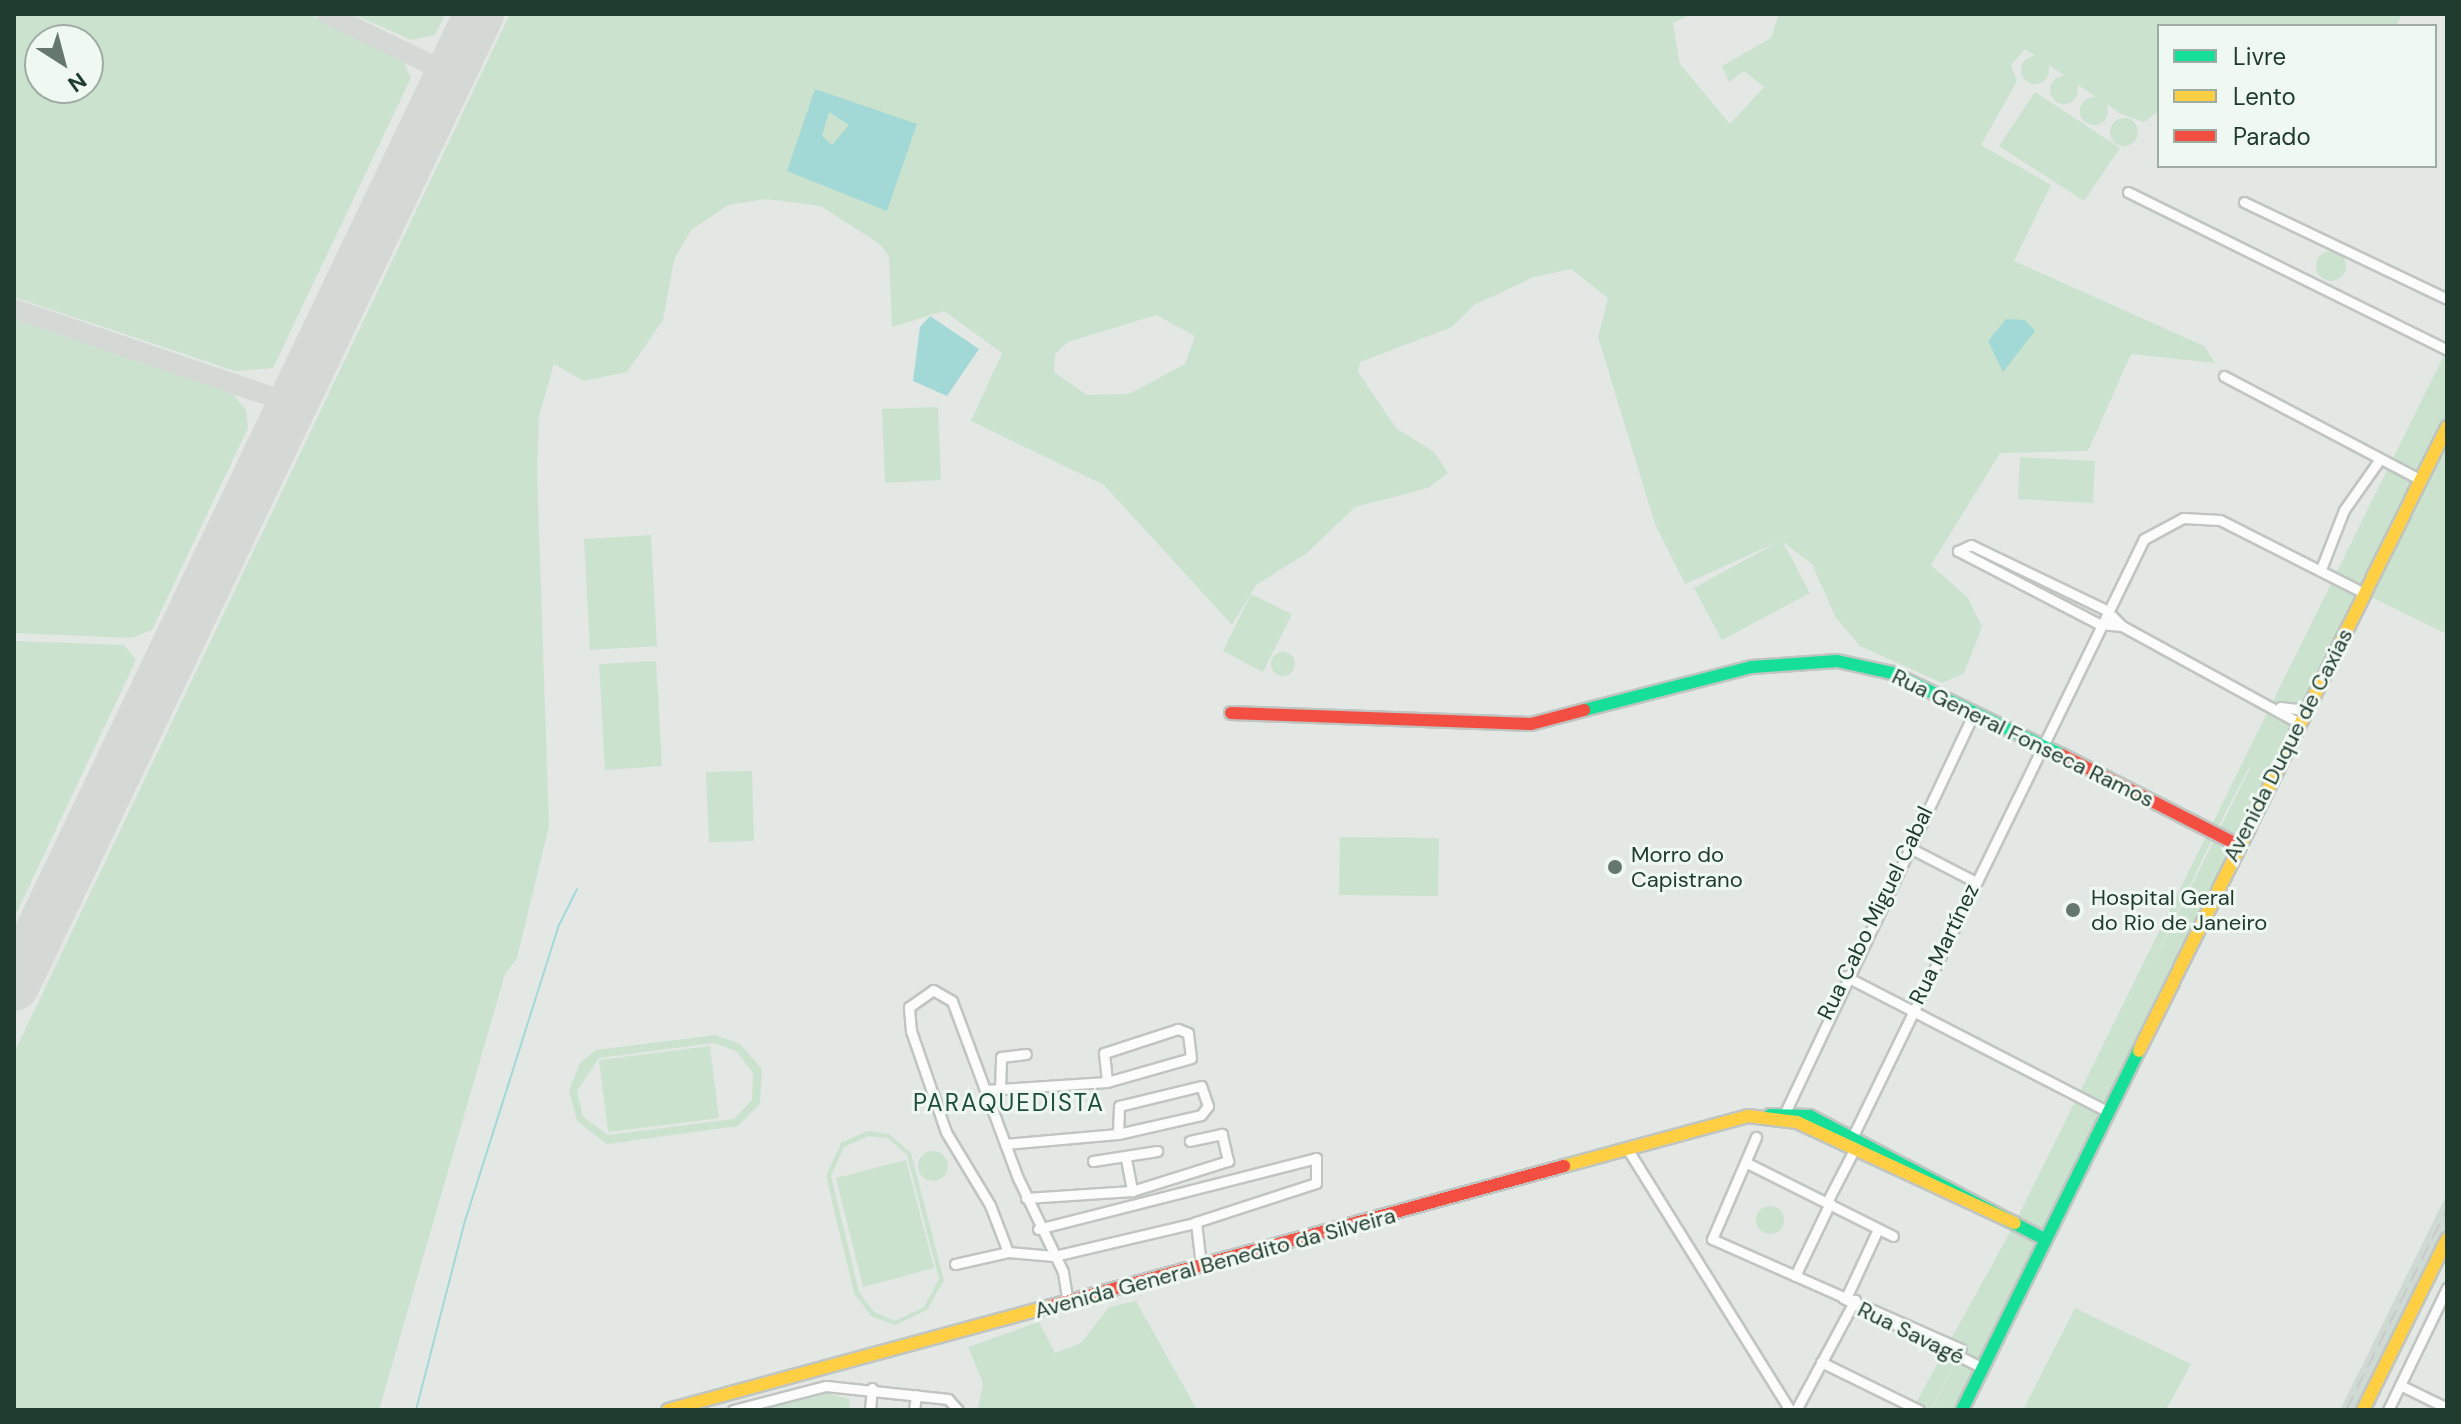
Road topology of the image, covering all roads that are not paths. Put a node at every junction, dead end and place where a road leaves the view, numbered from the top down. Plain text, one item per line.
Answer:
1 (2128, 192) dead end
2 (2244, 202) dead end
3 (2447, 299) edge
4 (2447, 350) edge
5 (2224, 376) dead end
6 (2447, 427) edge
7 (2380, 459) junction
8 (2419, 479) junction
9 (2321, 569) junction
10 (2037, 577) junction
11 (2029, 591) junction
12 (2364, 593) junction
13 (2106, 610) junction
14 (2099, 624) junction
15 (2122, 626) junction
16 (1975, 711) junction
17 (1231, 713) dead end
18 (2302, 717) junction
19 (2045, 744) junction
20 (2238, 845) junction
21 (1908, 847) junction
22 (1974, 881) junction
23 (1845, 976) junction
24 (1911, 1012) junction
25 (1026, 1054) dead end
26 (1107, 1082) junction
27 (1000, 1089) junction
28 (985, 1090) junction
29 (2107, 1111) junction
30 (1774, 1114) junction
31 (1118, 1134) junction
32 (1756, 1137) dead end
33 (1190, 1141) dead end
34 (1005, 1144) junction
35 (1852, 1144) junction
36 (1628, 1150) junction
37 (1157, 1151) dead end
38 (1126, 1159) junction
39 (1093, 1161) dead end
40 (1749, 1164) junction
41 (1132, 1191) junction
42 (1026, 1198) junction
43 (1828, 1203) junction
44 (1195, 1223) junction
45 (1038, 1229) junction
46 (1878, 1229) junction
47 (1893, 1236) dead end
48 (2044, 1239) junction
49 (2447, 1239) edge
50 (1008, 1252) junction
51 (1054, 1256) junction
52 (955, 1264) dead end
53 (1201, 1266) junction
54 (1795, 1276) junction
55 (2447, 1288) edge
56 (1848, 1299) junction
57 (1068, 1304) junction
58 (1821, 1362) junction
59 (1983, 1368) junction
60 (2400, 1385) junction
61 (872, 1388) junction
62 (916, 1395) junction
63 (2447, 1408) edge
64 (668, 1410) edge
65 (733, 1410) edge
66 (870, 1410) edge
67 (914, 1410) edge
68 (958, 1410) edge
69 (1790, 1410) edge
70 (1796, 1410) edge
71 (1919, 1410) edge
72 (1962, 1410) edge
73 (2363, 1410) edge
74 (2388, 1410) edge

1 - 4 street
2 - 3 street
5 - 7 street
6 - 8 main road, Avenida Duque de Caxias
7 - 8 street
7 - 9 street
8 - 12 main road, Avenida Duque de Caxias
9 - 12 street
9 - 13 street, Rua Martínez
10 - 11 street
10 - 11 street
10 - 13 street
11 - 14 street
12 - 18 main road, Avenida Duque de Caxias
13 - 14 street, Rua Martínez
13 - 15 street
14 - 15 street
14 - 19 street, Rua Martínez
15 - 18 street
16 - 17 main road, Rua General Fonseca Ramos
16 - 19 main road, Rua General Fonseca Ramos
16 - 21 street, Rua Cabo Miguel Cabal
18 - 20 main road, Avenida Duque de Caxias
19 - 20 main road, Rua General Fonseca Ramos
19 - 22 street, Rua Martínez
20 - 29 main road, Avenida Duque de Caxias
21 - 22 street
21 - 23 street, Rua Cabo Miguel Cabal
22 - 24 street, Rua Martínez
23 - 24 street
23 - 30 street, Rua Cabo Miguel Cabal
24 - 29 street
24 - 35 street, Rua Martínez
25 - 27 street
26 - 26 street
26 - 27 street
27 - 28 street
28 - 34 street
28 - 50 street
29 - 48 main road, Avenida Duque de Caxias
30 - 35 main road
30 - 36 main road, Avenida General Benedito da Silveira
31 - 31 street
31 - 34 street
32 - 40 street, Rua Savagé
33 - 41 street
34 - 42 street
35 - 43 street, Rua Martínez
35 - 48 main road
36 - 53 main road, Avenida General Benedito da Silveira
36 - 69 street
37 - 38 street
38 - 39 street
38 - 41 street
40 - 43 street
40 - 54 street, Rua Savagé
41 - 42 street
42 - 45 street
43 - 46 street
43 - 54 street, Rua Martínez
44 - 45 street
44 - 51 street
44 - 53 street
45 - 51 street
46 - 47 street
46 - 56 street
48 - 59 main road, Avenida Duque de Caxias
49 - 73 main road
50 - 51 street
50 - 52 street
51 - 57 street
53 - 57 main road, Avenida General Benedito da Silveira
54 - 56 street, Rua Savagé
55 - 60 street
56 - 58 street
56 - 59 street, Rua Savagé
57 - 64 main road, Avenida General Benedito da Silveira
58 - 70 street
58 - 71 street
59 - 72 main road, Avenida Duque de Caxias
60 - 63 street
60 - 74 street
61 - 62 street
61 - 65 street
61 - 66 street
62 - 67 street
62 - 68 street

